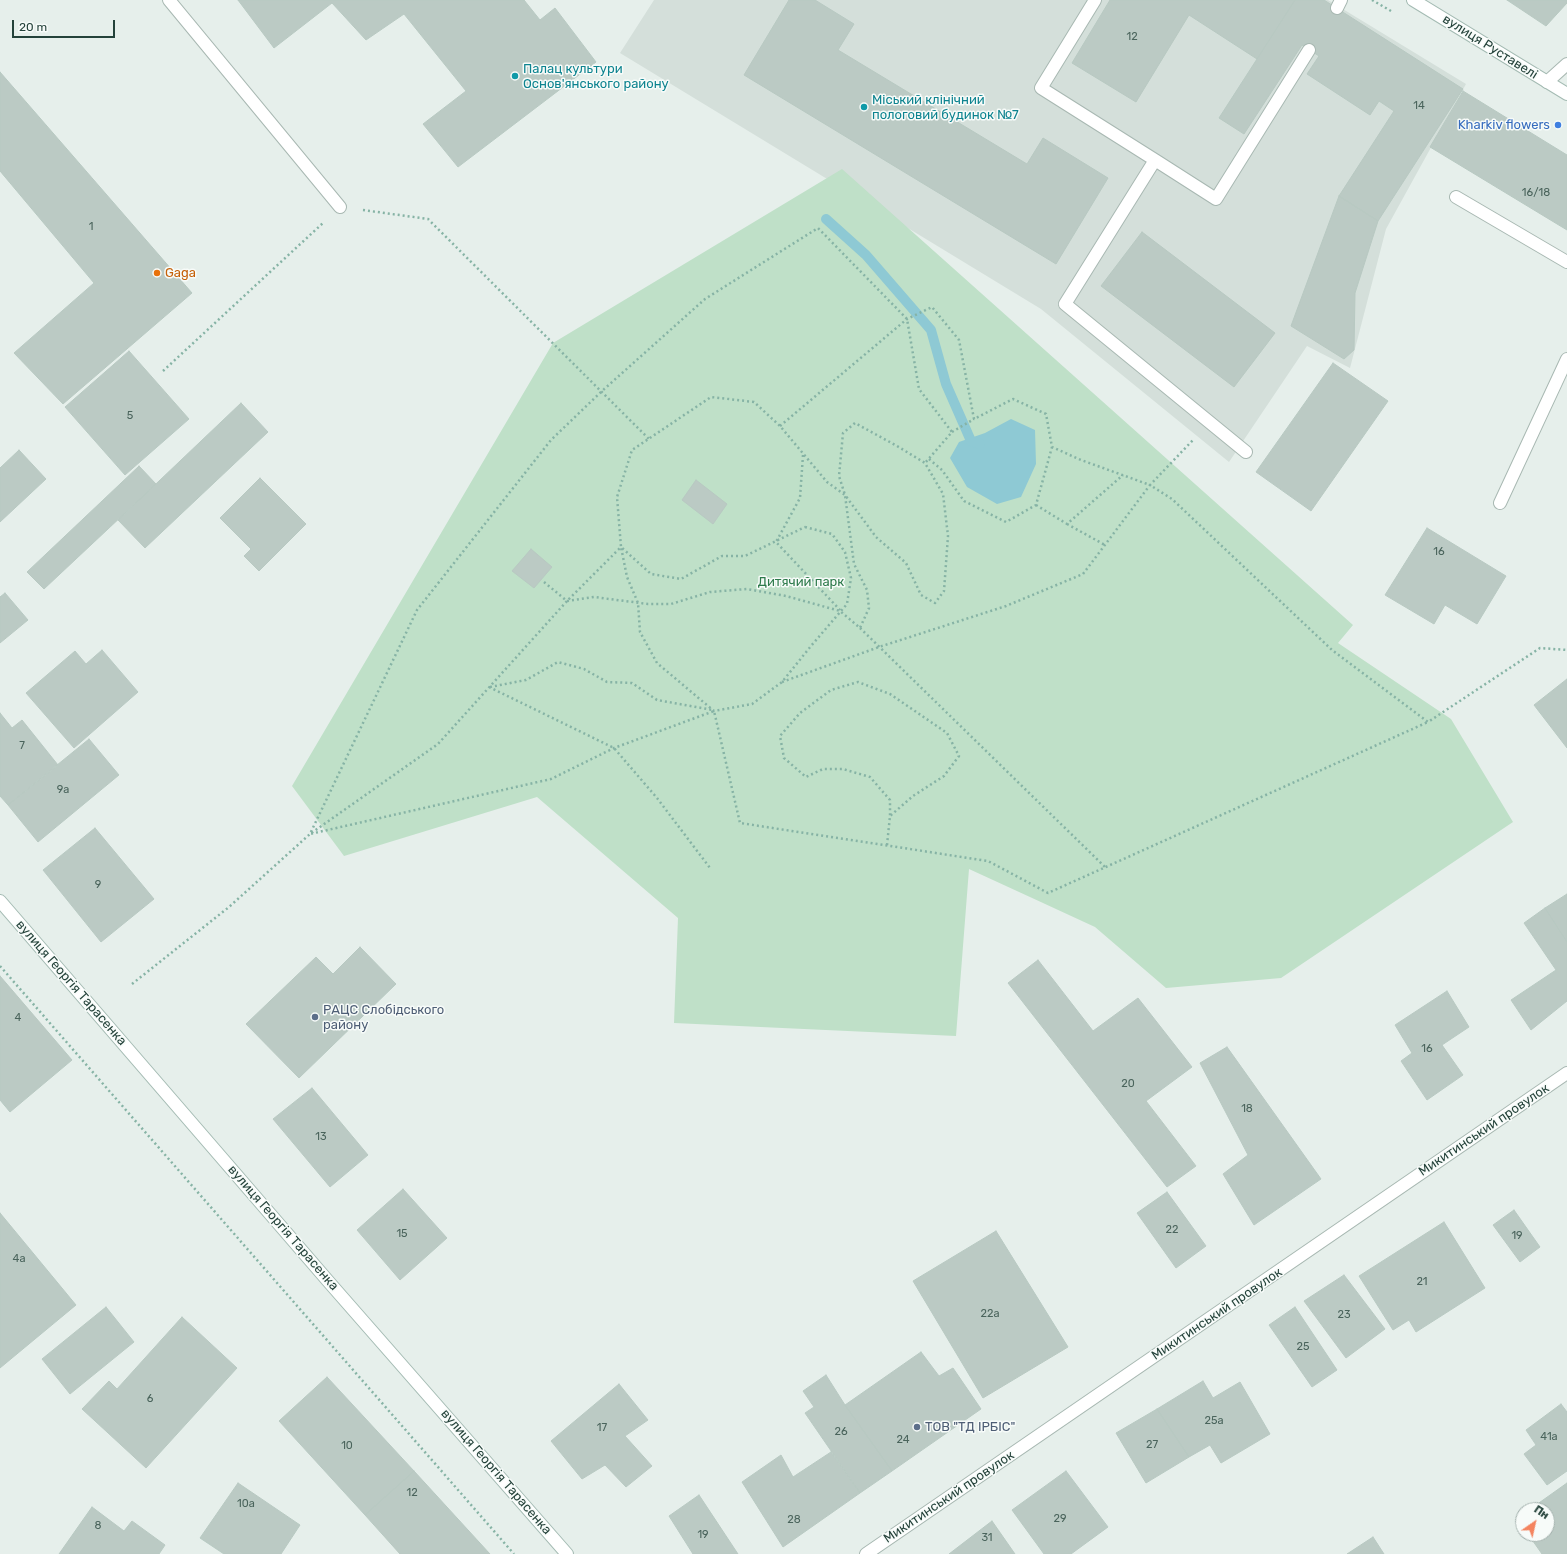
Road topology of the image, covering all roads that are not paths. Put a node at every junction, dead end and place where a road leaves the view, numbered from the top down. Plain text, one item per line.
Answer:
1 (169, 0) edge
2 (1095, 0) edge
3 (1413, 0) edge
4 (1309, 50) dead end
5 (1567, 64) edge
6 (1547, 82) junction
7 (1567, 94) edge
8 (1155, 160) junction
9 (1456, 197) dead end
10 (340, 207) road end
11 (1567, 262) edge
12 (1567, 359) edge
13 (1246, 452) dead end
14 (1500, 503) dead end
15 (0, 901) edge
16 (1567, 1073) edge
17 (567, 1554) edge
18 (866, 1554) edge

1 - 10 street
2 - 8 street
3 - 6 street, вулиця Руставелі
4 - 8 street
5 - 6 street
6 - 7 street, вулиця Руставелі
8 - 13 street
9 - 11 street
12 - 14 street
15 - 17 street, вулиця Георгія Тарасенка
16 - 18 street, Микитинський провулок

